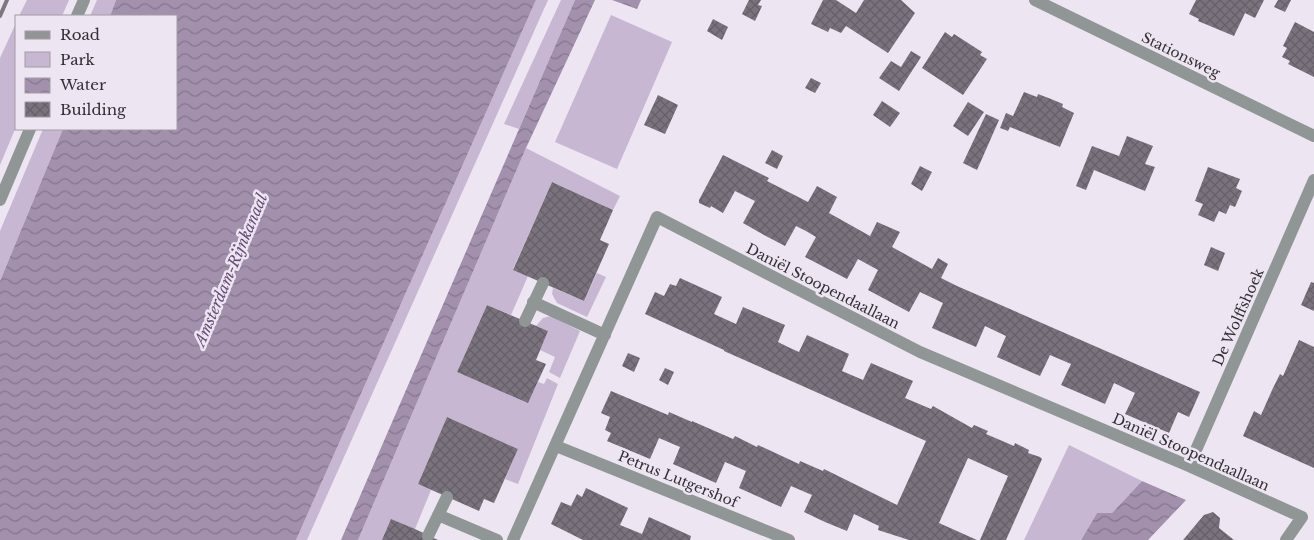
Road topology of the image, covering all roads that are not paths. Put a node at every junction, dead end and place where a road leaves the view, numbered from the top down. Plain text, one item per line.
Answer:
1 (84, 0) edge
2 (1035, 0) edge
3 (77, 15) edge
4 (30, 130) edge
5 (1314, 136) edge
6 (1314, 180) edge
7 (0, 200) edge
8 (543, 283) dead end
9 (533, 302) junction
10 (525, 321) dead end
11 (605, 335) junction
12 (556, 446) junction
13 (1190, 466) junction
14 (447, 497) dead end
15 (438, 515) junction
16 (428, 536) dead end
17 (496, 540) edge
18 (513, 540) edge
19 (789, 540) edge
20 (1286, 540) edge

1 - 3 street
2 - 5 street, Stationsweg
4 - 7 street
6 - 13 street, De Wolffshoek
8 - 9 street
9 - 10 street
9 - 11 street
11 - 12 street, Daniël Stoopendaallaan
11 - 13 street, Daniël Stoopendaallaan
12 - 18 street, Daniël Stoopendaallaan
12 - 19 street, Petrus Lutgershof
13 - 20 street, Daniël Stoopendaallaan
14 - 15 street
15 - 16 street
15 - 17 street

